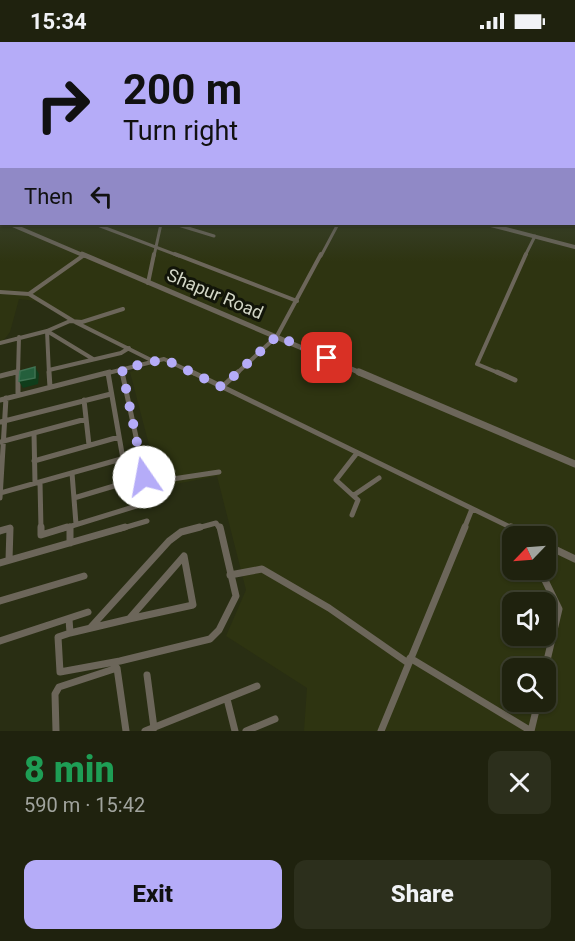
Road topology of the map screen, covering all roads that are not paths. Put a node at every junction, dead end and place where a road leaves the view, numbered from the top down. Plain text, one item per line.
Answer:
1 (12, 225) edge
2 (98, 225) edge
3 (161, 225) edge
4 (178, 225) edge
5 (337, 225) edge
6 (490, 225) edge
7 (214, 236) dead end
8 (535, 236) junction
9 (154, 247) junction
10 (575, 247) edge
11 (84, 255) junction
12 (148, 283) junction
13 (0, 292) edge
14 (29, 294) junction
15 (297, 301) junction
16 (123, 309) dead end
17 (75, 322) junction
18 (47, 331) junction
19 (277, 336) junction
20 (19, 337) junction
21 (0, 343) edge
22 (129, 348) junction
23 (94, 359) junction
24 (153, 361) junction
25 (122, 369) junction
26 (49, 370) junction
27 (18, 372) junction
28 (108, 373) junction
29 (0, 376) edge
30 (515, 380) dead end
31 (50, 387) junction
32 (222, 387) junction
33 (111, 394) junction
34 (18, 395) junction
35 (3, 399) edge
36 (84, 400) junction
37 (86, 419) junction
38 (2, 421) edge
39 (34, 433) junction
40 (119, 437) junction
41 (2, 441) edge
42 (89, 445) junction
43 (357, 453) junction
44 (140, 454) junction
45 (123, 459) junction
46 (34, 461) junction
47 (1, 463) edge
48 (575, 464) edge
49 (219, 472) dead end
50 (72, 473) junction
51 (144, 477) junction
52 (379, 478) dead end
53 (37, 483) junction
54 (0, 487) edge
55 (0, 493) edge
56 (354, 495) junction
57 (0, 498) edge
58 (74, 498) junction
59 (143, 504) dead end
60 (472, 509) junction
61 (352, 514) dead end
62 (147, 521) dead end
63 (73, 525) junction
64 (507, 526) edge
65 (0, 531) edge
66 (70, 543) junction
67 (556, 549) edge
68 (575, 559) edge
69 (9, 560) junction
70 (0, 563) edge
71 (230, 574) junction
72 (84, 576) dead end
73 (545, 580) edge
74 (0, 602) edge
75 (88, 612) dead end
76 (69, 620) junction
77 (129, 620) junction
78 (58, 623) junction
79 (91, 627) junction
80 (70, 633) junction
81 (58, 637) junction
82 (0, 641) edge
83 (549, 658) edge
84 (409, 661) junction
85 (147, 675) dead end
86 (257, 686) dead end
87 (227, 699) junction
88 (536, 712) edge
89 (275, 719) dead end
90 (154, 728) junction
91 (56, 731) edge
92 (126, 731) edge
93 (145, 731) edge
94 (235, 731) edge
95 (246, 731) edge
96 (381, 731) edge
97 (531, 731) edge

1 - 11 street, Shapur Road
2 - 9 street
3 - 9 street
4 - 7 street
5 - 15 street
6 - 8 street
8 - 10 street
8 - 30 street
9 - 12 street
9 - 15 street
11 - 12 street, Shapur Road
11 - 14 street
12 - 19 street, Shapur Road
13 - 14 street
14 - 17 street
15 - 19 street
16 - 17 street
17 - 18 street
17 - 22 street
18 - 20 street
18 - 23 street
18 - 26 street
19 - 32 street
19 - 48 street, Shapur Road
20 - 21 street
20 - 27 street
22 - 23 street
22 - 24 street
23 - 26 street
24 - 25 street
24 - 32 street
25 - 28 street
25 - 44 street
26 - 31 street
27 - 29 street
27 - 34 street
28 - 31 street
28 - 33 street
31 - 34 street
32 - 43 street
33 - 36 street
33 - 40 street
34 - 35 street
35 - 38 street
36 - 37 street
36 - 38 street
37 - 39 street
37 - 42 street
38 - 41 street
39 - 41 street
39 - 46 street
40 - 42 street
40 - 45 street
41 - 47 street
42 - 46 street
43 - 56 street
43 - 60 street
44 - 45 street
44 - 51 street
45 - 50 street
46 - 53 street
47 - 54 street
49 - 51 street
50 - 53 street
50 - 58 street
51 - 58 street
52 - 56 street
53 - 55 street
53 - 63 street
54 - 55 street
55 - 57 street
56 - 61 street
58 - 63 street
59 - 63 street
60 - 64 street
60 - 84 street
62 - 66 street
63 - 66 street
65 - 69 street
66 - 69 street
67 - 68 street
69 - 70 street
71 - 79 street
71 - 81 street
71 - 84 street
72 - 74 street
73 - 83 street
75 - 76 street
76 - 78 street
76 - 80 street
77 - 77 street
77 - 79 street
78 - 81 street
78 - 82 street
79 - 80 street
80 - 81 street
84 - 96 street
84 - 97 street
85 - 90 street
86 - 87 street
87 - 90 street
87 - 94 street
88 - 97 street
89 - 95 street
90 - 93 street
91 - 92 street

